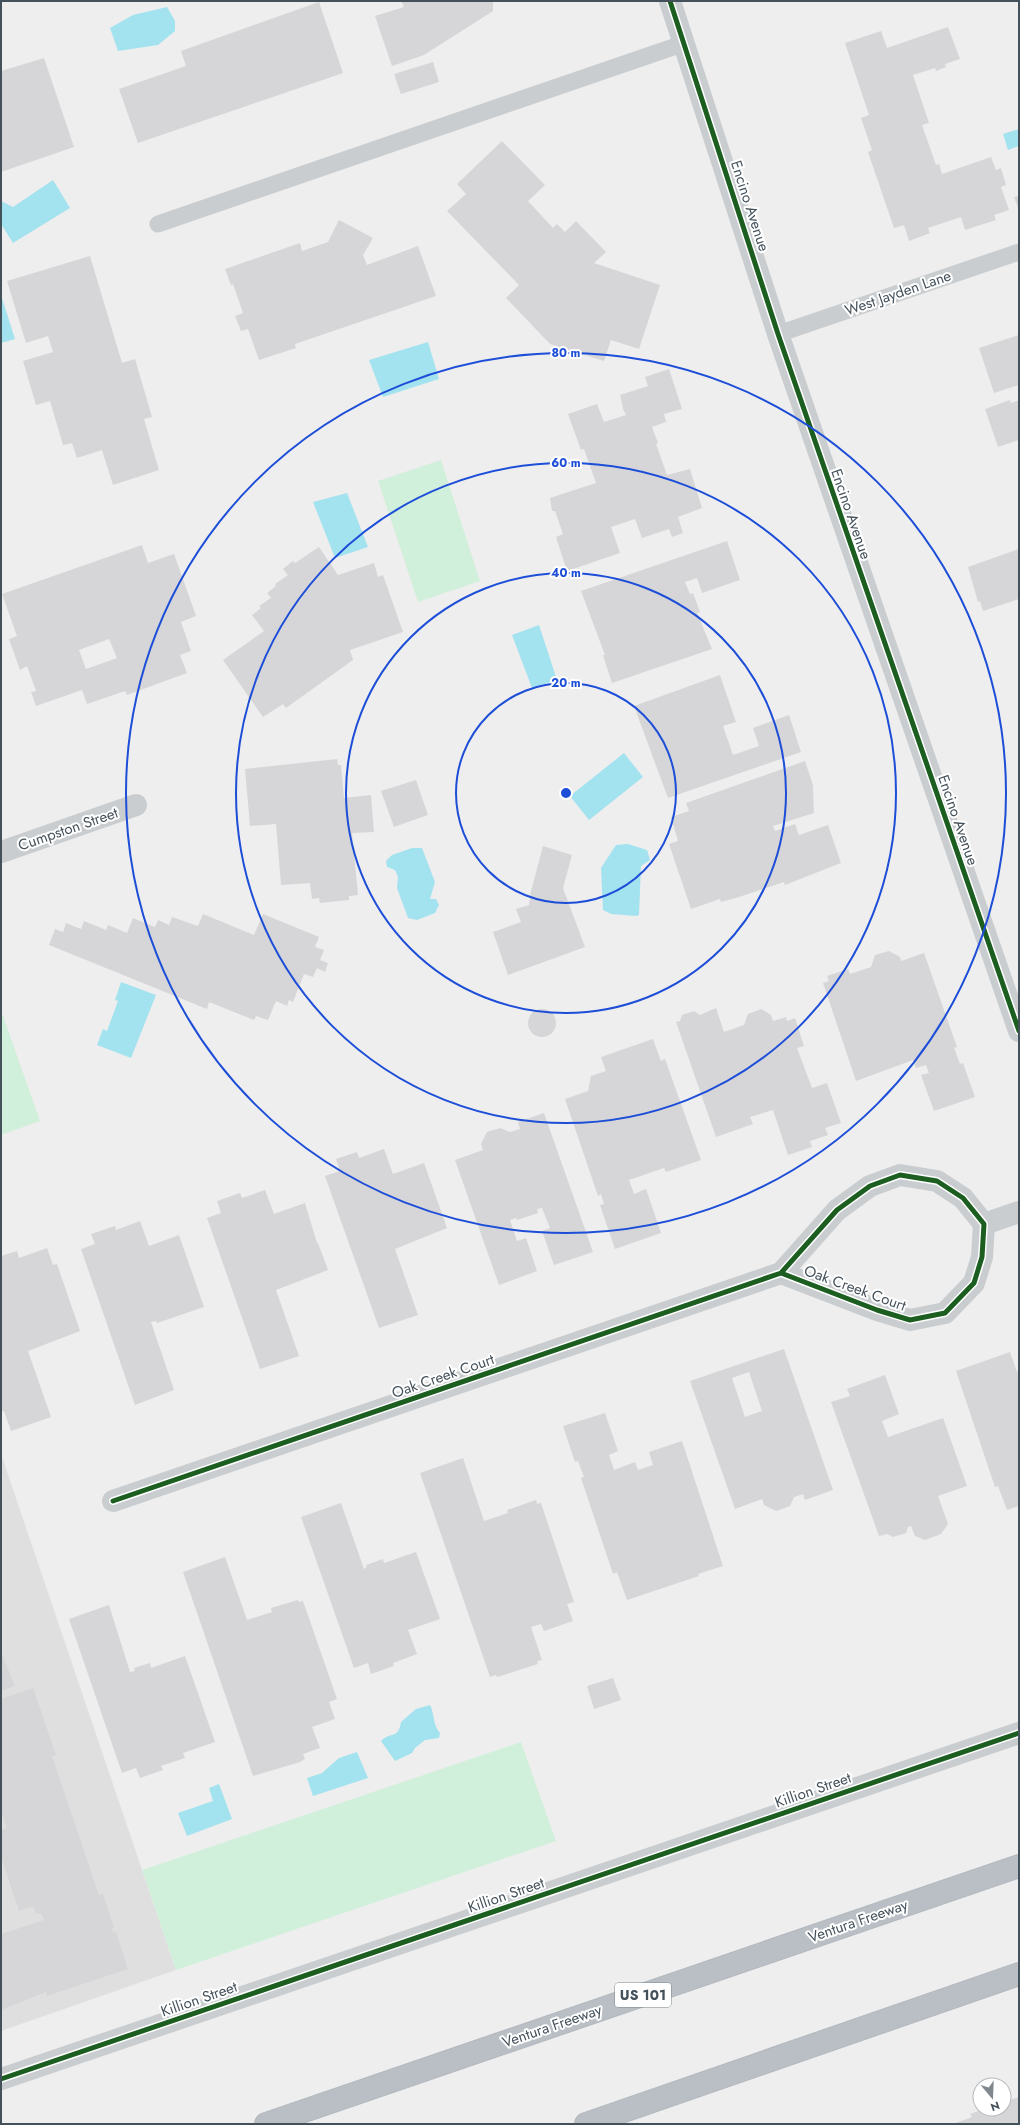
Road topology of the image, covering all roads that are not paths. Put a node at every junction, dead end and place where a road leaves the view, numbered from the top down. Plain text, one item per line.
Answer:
1 (670, 1) edge
2 (685, 43) junction
3 (158, 224) dead end
4 (1019, 252) edge
5 (778, 334) junction
6 (136, 805) dead end
7 (1, 852) edge
8 (1019, 1031) edge
9 (1019, 1212) edge
10 (984, 1224) junction
11 (781, 1273) junction
12 (113, 1501) dead end
13 (1019, 1733) edge
14 (1019, 1866) edge
15 (1019, 1974) edge
16 (1, 2079) edge
17 (266, 2124) edge
18 (586, 2124) edge

1 - 2 street, Encino Avenue
2 - 3 lane
2 - 5 street, Encino Avenue
4 - 5 lane, West Jayden Lane
5 - 8 street, Encino Avenue
6 - 7 street, Cumpston Street
9 - 10 street
10 - 11 street, Oak Creek Court
10 - 11 street, Oak Creek Court
11 - 12 street, Oak Creek Court
13 - 16 street, Killion Street
14 - 17 highway, Ventura Freeway / US 101
15 - 18 highway

